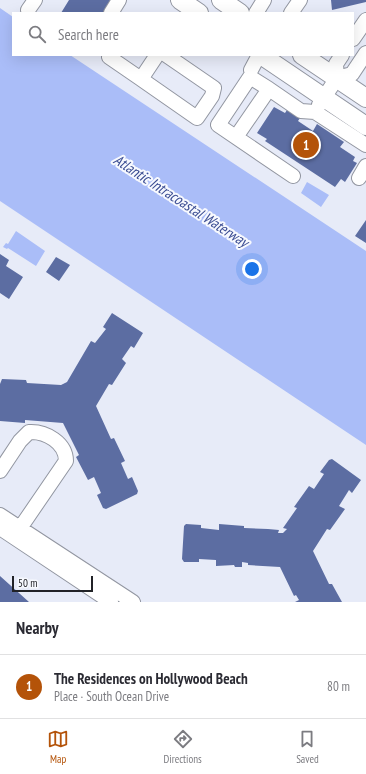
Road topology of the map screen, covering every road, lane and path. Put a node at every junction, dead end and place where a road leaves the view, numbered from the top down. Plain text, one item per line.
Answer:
1 (120, 0) edge
2 (221, 0) edge
3 (264, 0) edge
4 (112, 12) edge
5 (239, 12) edge
6 (257, 12) edge
7 (366, 20) edge
8 (354, 38) edge
9 (362, 55) edge
10 (155, 56) edge
11 (167, 56) edge
12 (259, 56) edge
13 (262, 56) edge
14 (303, 56) edge
15 (341, 56) edge
16 (108, 57) dead end
17 (250, 70) dead end
18 (284, 71) junction
19 (336, 78) junction
20 (140, 79) junction
21 (271, 88) junction
22 (366, 98) edge
23 (319, 104) junction
24 (366, 126) edge
25 (236, 137) junction
26 (366, 145) edge
27 (293, 176) dead end
28 (0, 472) edge
29 (0, 515) edge
30 (0, 528) edge
31 (17, 532) junction
32 (111, 602) edge
33 (133, 602) edge

1 - 4 street
2 - 5 main road
3 - 6 street
7 - 8 street
9 - 19 street
10 - 20 street
11 - 20 street
12 - 17 street
13 - 18 main road
14 - 19 main road
15 - 19 street
16 - 20 street
18 - 21 street
18 - 23 main road
19 - 22 main road
19 - 23 street
21 - 23 street
21 - 25 street
21 - 25 street
23 - 24 main road
23 - 26 street
25 - 27 street
28 - 31 street
29 - 31 street
30 - 31 street
31 - 32 street
31 - 33 street

